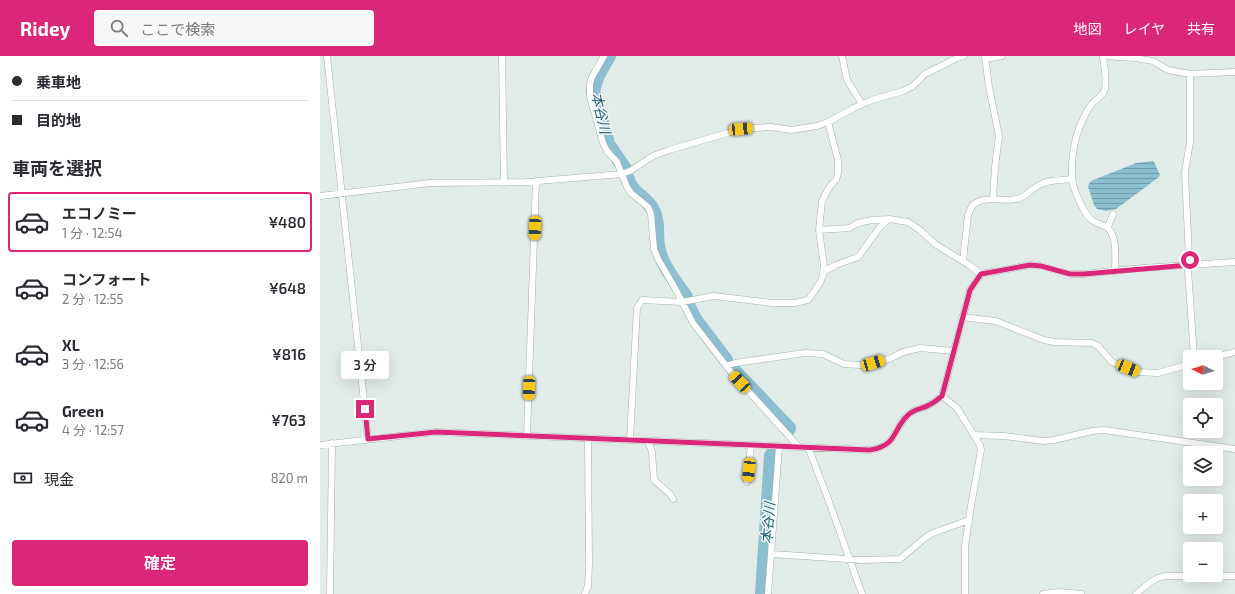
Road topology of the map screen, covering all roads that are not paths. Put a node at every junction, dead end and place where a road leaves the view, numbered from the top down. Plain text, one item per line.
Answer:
1 (327, 56) edge
2 (502, 56) edge
3 (604, 56) edge
4 (842, 56) edge
5 (964, 56) edge
6 (1002, 56) edge
7 (1103, 56) edge
8 (1157, 56) edge
9 (986, 58) edge
10 (1156, 63) junction
11 (1235, 72) edge
12 (1190, 74) junction
13 (862, 104) junction
14 (828, 122) junction
15 (622, 174) junction
16 (1072, 179) junction
17 (536, 181) junction
18 (504, 183) junction
19 (342, 194) junction
20 (320, 196) edge
21 (993, 199) junction
22 (1113, 214) dead end
23 (889, 219) junction
24 (1108, 228) junction
25 (819, 230) junction
26 (963, 261) junction
27 (1235, 262) edge
28 (1189, 265) junction
29 (1115, 271) junction
30 (823, 272) junction
31 (981, 274) junction
32 (682, 302) junction
33 (962, 318) junction
34 (1194, 350) edge
35 (953, 352) junction
36 (1235, 352) edge
37 (1223, 355) edge
38 (726, 366) junction
39 (1183, 366) edge
40 (942, 396) junction
41 (527, 435) junction
42 (974, 435) junction
43 (368, 439) junction
44 (588, 439) junction
45 (630, 440) junction
46 (648, 441) junction
47 (332, 444) junction
48 (320, 445) edge
49 (751, 445) junction
50 (779, 447) junction
51 (799, 447) junction
52 (808, 447) junction
53 (1235, 449) edge
54 (747, 482) dead end
55 (673, 499) dead end
56 (969, 520) junction
57 (771, 554) junction
58 (849, 559) junction
59 (1235, 576) edge
60 (330, 594) edge
61 (585, 594) edge
62 (768, 594) edge
63 (862, 594) edge
64 (965, 594) edge
65 (1043, 594) edge
66 (1081, 594) edge
67 (1136, 594) edge

1 - 19 street
2 - 18 street
3 - 15 street
4 - 13 street
5 - 13 street
6 - 9 street
7 - 10 street
7 - 16 street
8 - 10 street
9 - 21 street
10 - 12 street
11 - 12 street
12 - 28 street
13 - 14 street
14 - 15 street
14 - 25 street
15 - 17 street
15 - 32 street
16 - 21 street
16 - 24 street
17 - 18 street
17 - 41 street
18 - 19 street
19 - 20 street
19 - 43 street
21 - 26 street
22 - 24 street
23 - 25 street
23 - 26 street
23 - 30 street
24 - 29 street
25 - 30 street
26 - 31 street
27 - 28 street
28 - 29 street
28 - 34 street
29 - 31 street
30 - 32 street
31 - 33 street
32 - 38 street
32 - 45 street
33 - 35 street
33 - 39 street
35 - 38 street
35 - 40 street
36 - 37 street
38 - 51 street
40 - 42 street
40 - 52 street
41 - 43 street
41 - 44 street
42 - 53 street
42 - 56 street
43 - 47 street
44 - 45 street
44 - 61 street
45 - 46 street
46 - 49 street
46 - 55 street
47 - 48 street
47 - 60 street
49 - 50 street
49 - 54 street
50 - 51 street
50 - 57 street
51 - 52 street
52 - 58 street
56 - 58 street
56 - 64 street
57 - 58 street
57 - 62 street
58 - 63 street
59 - 67 street
65 - 66 street

